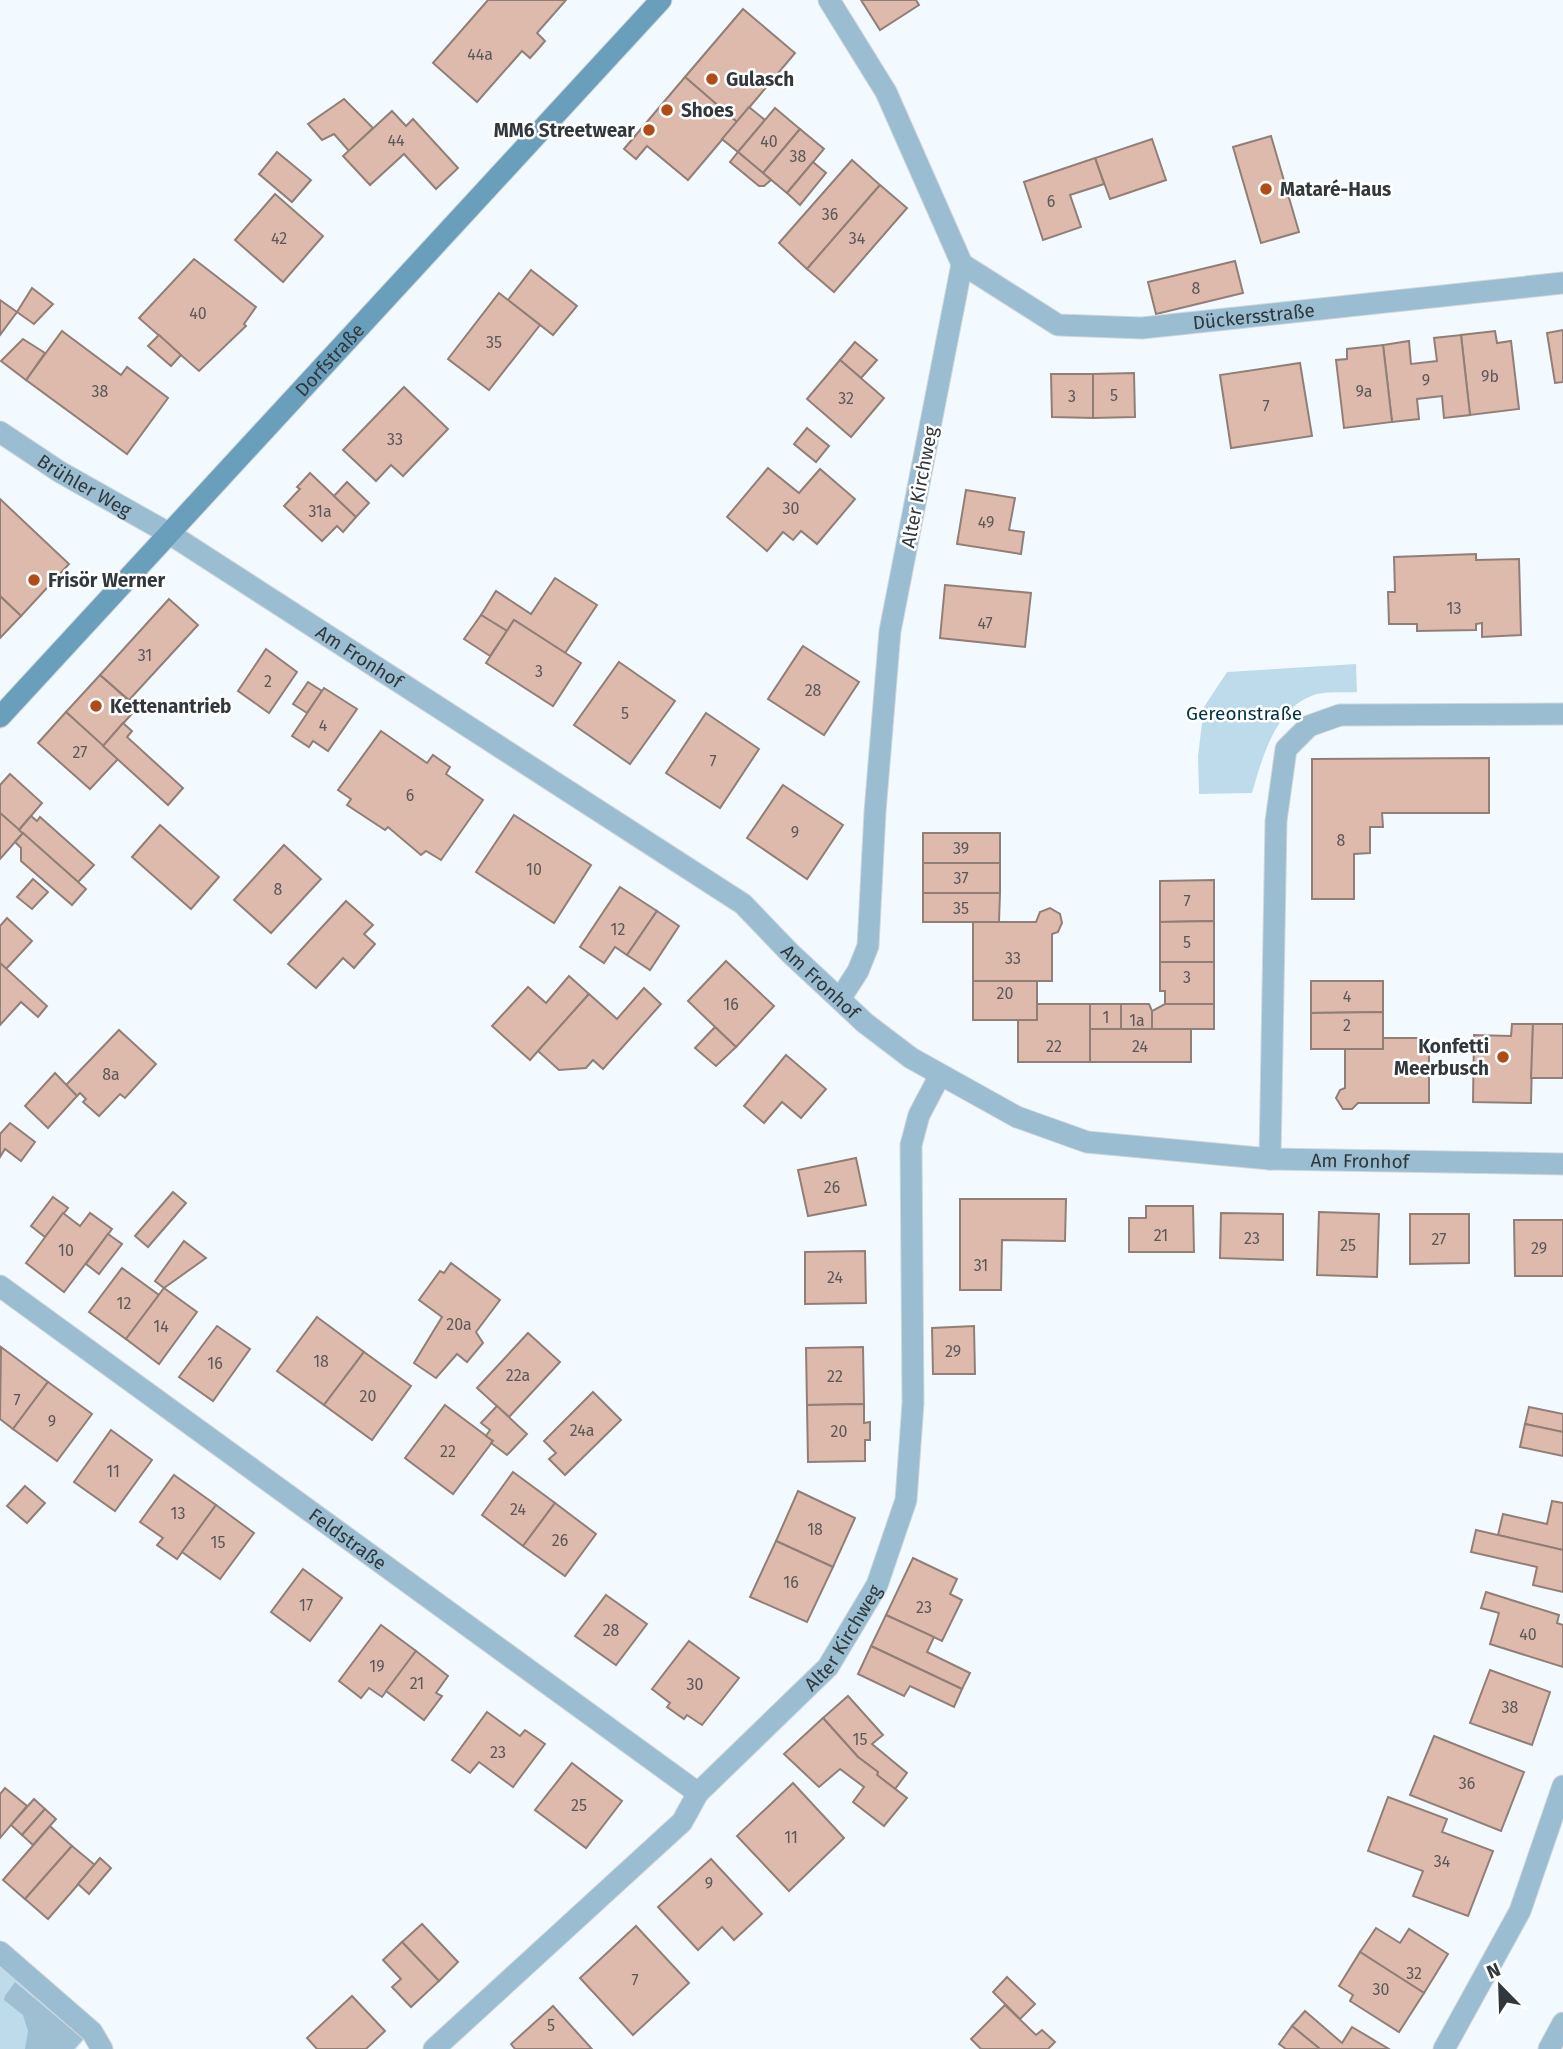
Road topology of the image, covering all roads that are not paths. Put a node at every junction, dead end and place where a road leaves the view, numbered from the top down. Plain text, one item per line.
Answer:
1 (661, 0) edge
2 (829, 0) edge
3 (962, 264) junction
4 (1563, 283) edge
5 (0, 432) edge
6 (170, 534) junction
7 (1563, 714) edge
8 (0, 718) edge
9 (840, 999) junction
10 (940, 1075) junction
11 (1270, 1159) junction
12 (1563, 1164) edge
13 (0, 1286) edge
14 (1563, 1786) edge
15 (698, 1793) junction
16 (0, 1952) edge
17 (1563, 2023) edge
18 (102, 2049) edge
19 (434, 2049) edge
20 (1444, 2049) edge
21 (1549, 2049) edge

1 - 6 main road, Dorfstraße
2 - 3 street
3 - 4 street, Dückersstraße
3 - 9 street, Alter Kirchweg
5 - 6 street, Brühler Weg
6 - 8 main road, Dorfstraße
6 - 9 street, Am Fronhof
7 - 11 street
9 - 10 street, Am Fronhof
10 - 11 street, Am Fronhof
10 - 15 street, Alter Kirchweg
11 - 12 street, Am Fronhof
13 - 15 street, Feldstraße
14 - 20 street
15 - 19 street, Alter Kirchweg
16 - 18 street
17 - 21 street

